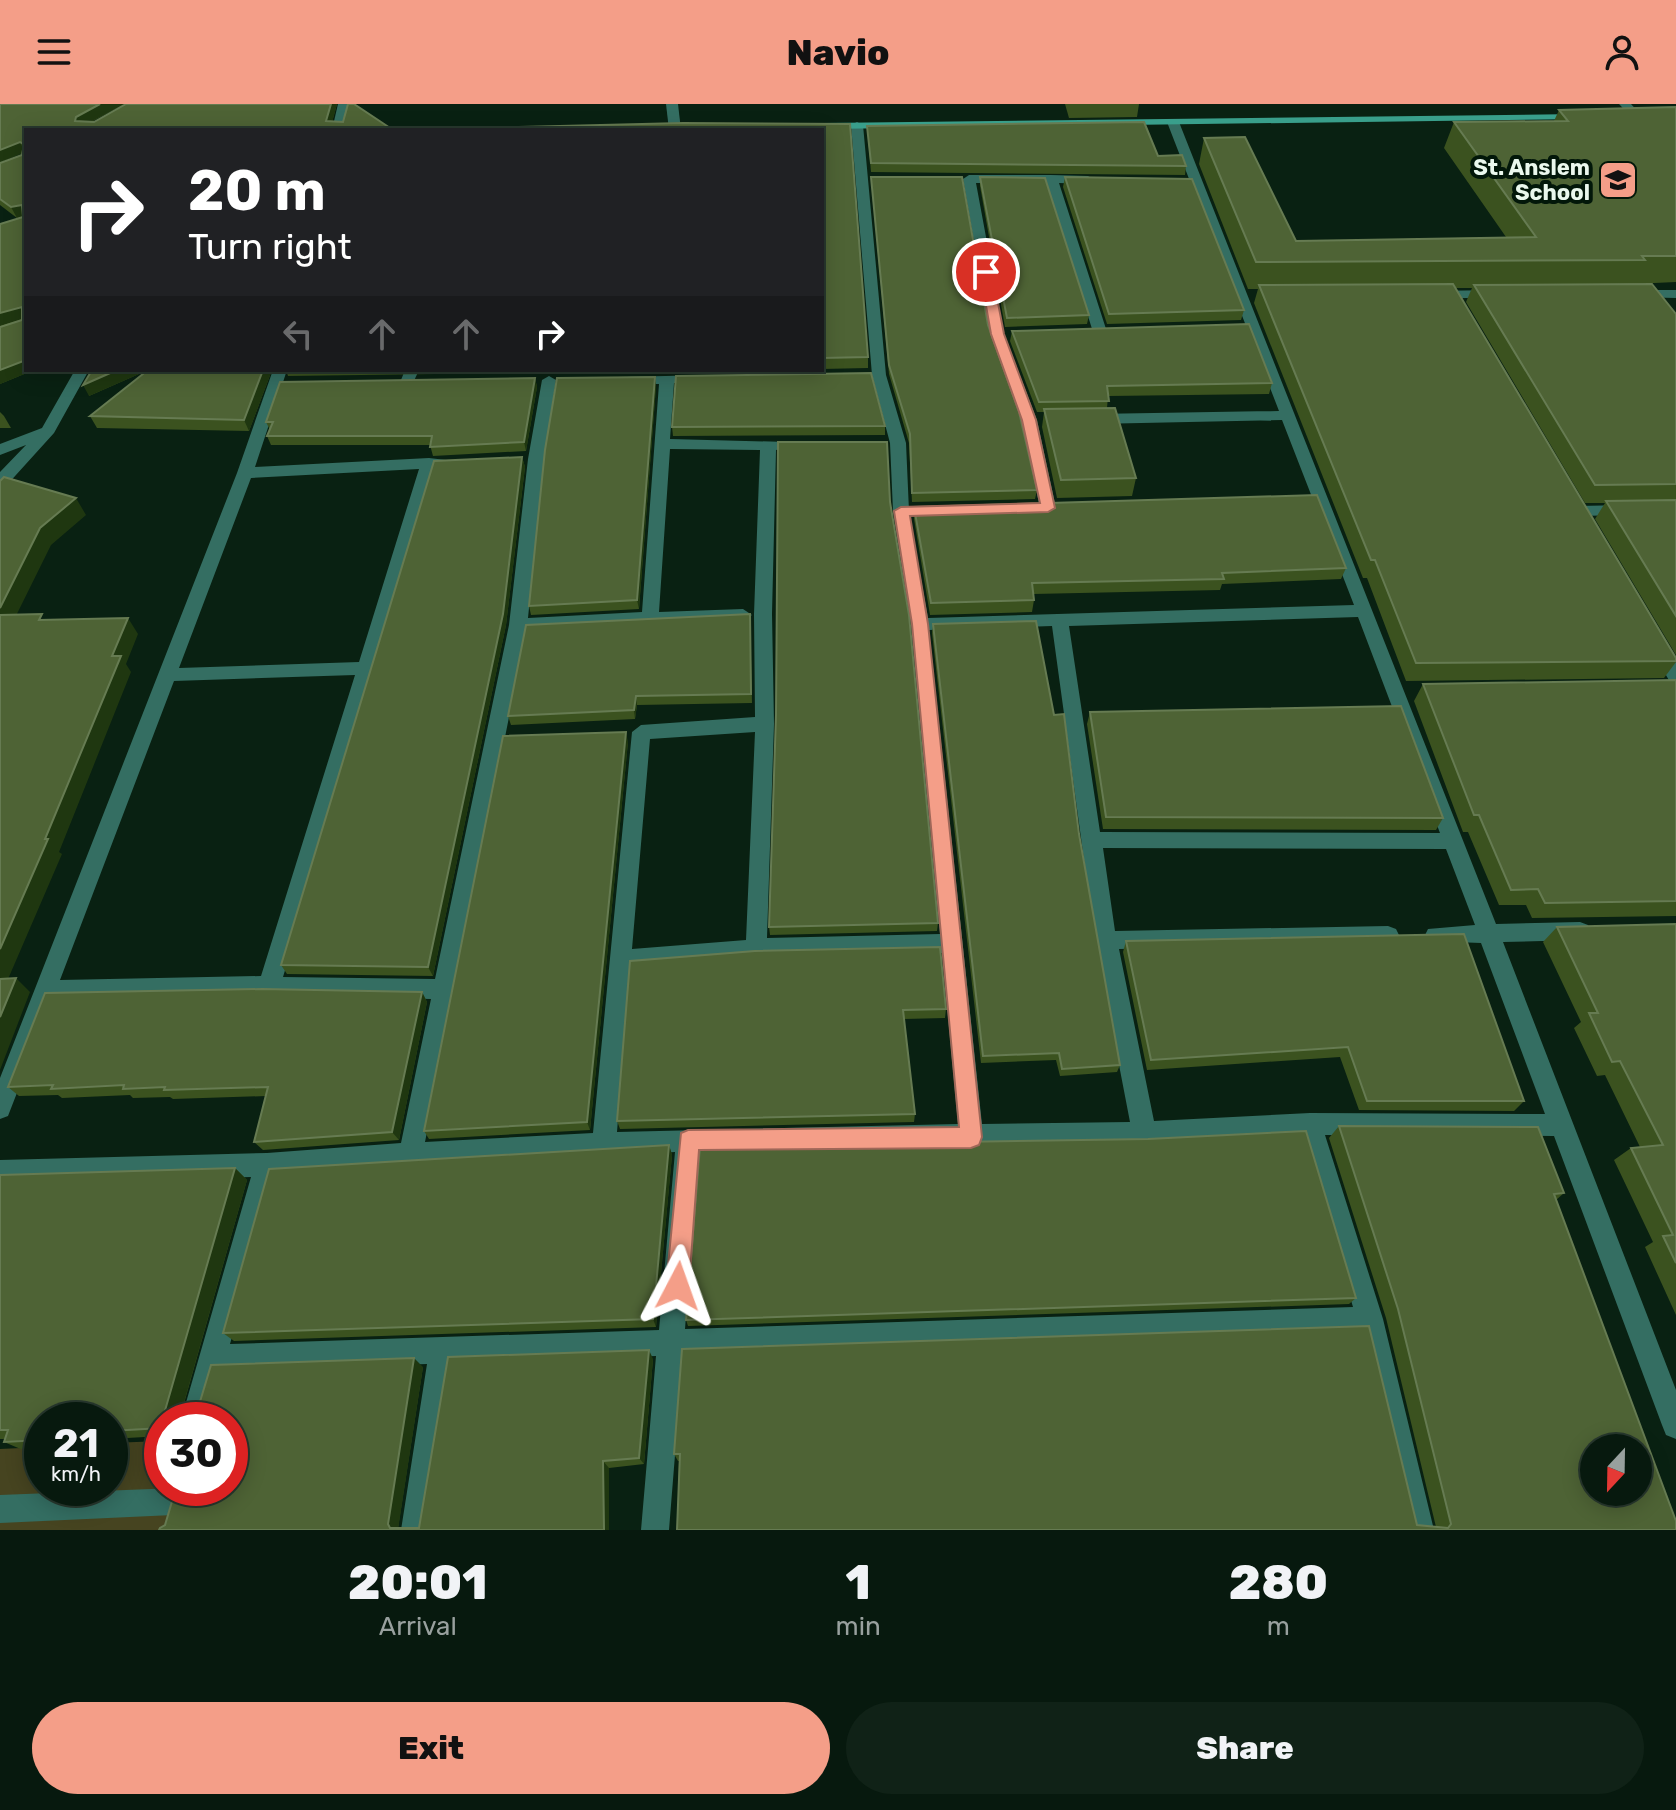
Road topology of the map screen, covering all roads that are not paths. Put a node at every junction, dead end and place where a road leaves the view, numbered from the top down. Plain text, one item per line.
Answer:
1 (344, 104) edge
2 (672, 104) edge
3 (1623, 110) edge
4 (1588, 116) edge
5 (1643, 116) edge
6 (1173, 122) junction
7 (857, 125) junction
8 (810, 126) edge
9 (338, 128) edge
10 (678, 128) edge
11 (954, 179) edge
12 (969, 179) junction
13 (1051, 179) junction
14 (1109, 180) edge
15 (1514, 294) edge
16 (1623, 294) edge
17 (1421, 295) edge
18 (1674, 297) edge
19 (1100, 332) edge
20 (81, 372) edge
21 (723, 377) edge
22 (282, 379) edge
23 (667, 379) junction
24 (550, 380) dead end
25 (608, 380) edge
26 (1286, 415) junction
27 (1074, 419) edge
28 (49, 430) junction
29 (660, 444) junction
30 (768, 445) junction
31 (797, 445) edge
32 (0, 450) edge
33 (459, 462) edge
34 (429, 463) junction
35 (245, 473) junction
36 (0, 482) edge
37 (1048, 508) edge
38 (1676, 509) edge
39 (1578, 510) edge
40 (1362, 611) junction
41 (763, 614) junction
42 (650, 618) junction
43 (1060, 622) junction
44 (920, 624) junction
45 (518, 625) junction
46 (1646, 626) edge
47 (368, 668) junction
48 (166, 675) junction
49 (1671, 684) edge
50 (765, 724) junction
51 (1094, 840) junction
52 (1450, 841) junction
53 (1597, 930) edge
54 (1486, 934) junction
55 (1106, 940) junction
56 (954, 943) junction
57 (756, 948) junction
58 (620, 959) junction
59 (269, 986) junction
60 (445, 989) junction
61 (45, 990) junction
62 (0, 1108) edge
63 (1310, 1124) junction
64 (1561, 1125) junction
65 (1144, 1133) junction
66 (971, 1137) junction
67 (688, 1140) junction
68 (604, 1145) junction
69 (411, 1154) junction
70 (267, 1165) junction
71 (0, 1172) edge
72 (1370, 1319) junction
73 (673, 1345) junction
74 (442, 1352) junction
75 (210, 1358) junction
76 (199, 1402) edge
77 (1676, 1425) edge
78 (144, 1497) edge
79 (171, 1506) edge
80 (0, 1509) edge
81 (164, 1530) edge
82 (415, 1530) edge
83 (655, 1530) edge
84 (1420, 1530) edge

1 - 9 street
2 - 10 street
3 - 5 street
4 - 6 street
6 - 7 street
6 - 26 street
7 - 8 street
7 - 44 street
11 - 12 street
12 - 13 street
12 - 37 street
13 - 14 street
13 - 19 street
15 - 17 street
16 - 18 street
20 - 28 street
21 - 23 street
22 - 35 street
23 - 25 street
23 - 29 street
24 - 45 street
26 - 27 street
26 - 40 street
28 - 32 street
28 - 36 street
29 - 30 street
29 - 42 street
30 - 31 street
30 - 41 street
33 - 34 street
34 - 35 street
34 - 47 street
35 - 48 street
38 - 39 street
40 - 43 street
40 - 52 street
41 - 42 street
41 - 50 street
42 - 45 street
43 - 44 street
43 - 51 street
44 - 56 street
45 - 60 street
46 - 49 street
47 - 48 street
47 - 59 street
48 - 61 street
50 - 57 street
50 - 58 street
51 - 52 street
51 - 55 street
52 - 54 street
53 - 54 street
54 - 55 street
54 - 64 street
55 - 65 street
56 - 57 street
56 - 66 street
57 - 58 street
58 - 68 street
59 - 60 street
59 - 61 street
60 - 69 street
61 - 62 street
63 - 64 street
63 - 65 street
63 - 72 street
64 - 77 street
65 - 66 street
66 - 67 street
67 - 68 street
67 - 73 street
68 - 69 street
69 - 70 street
70 - 71 street
70 - 75 street
72 - 73 street
72 - 84 street
73 - 74 street
73 - 83 street
74 - 75 street
74 - 82 street
75 - 76 street
78 - 80 street
79 - 81 street

